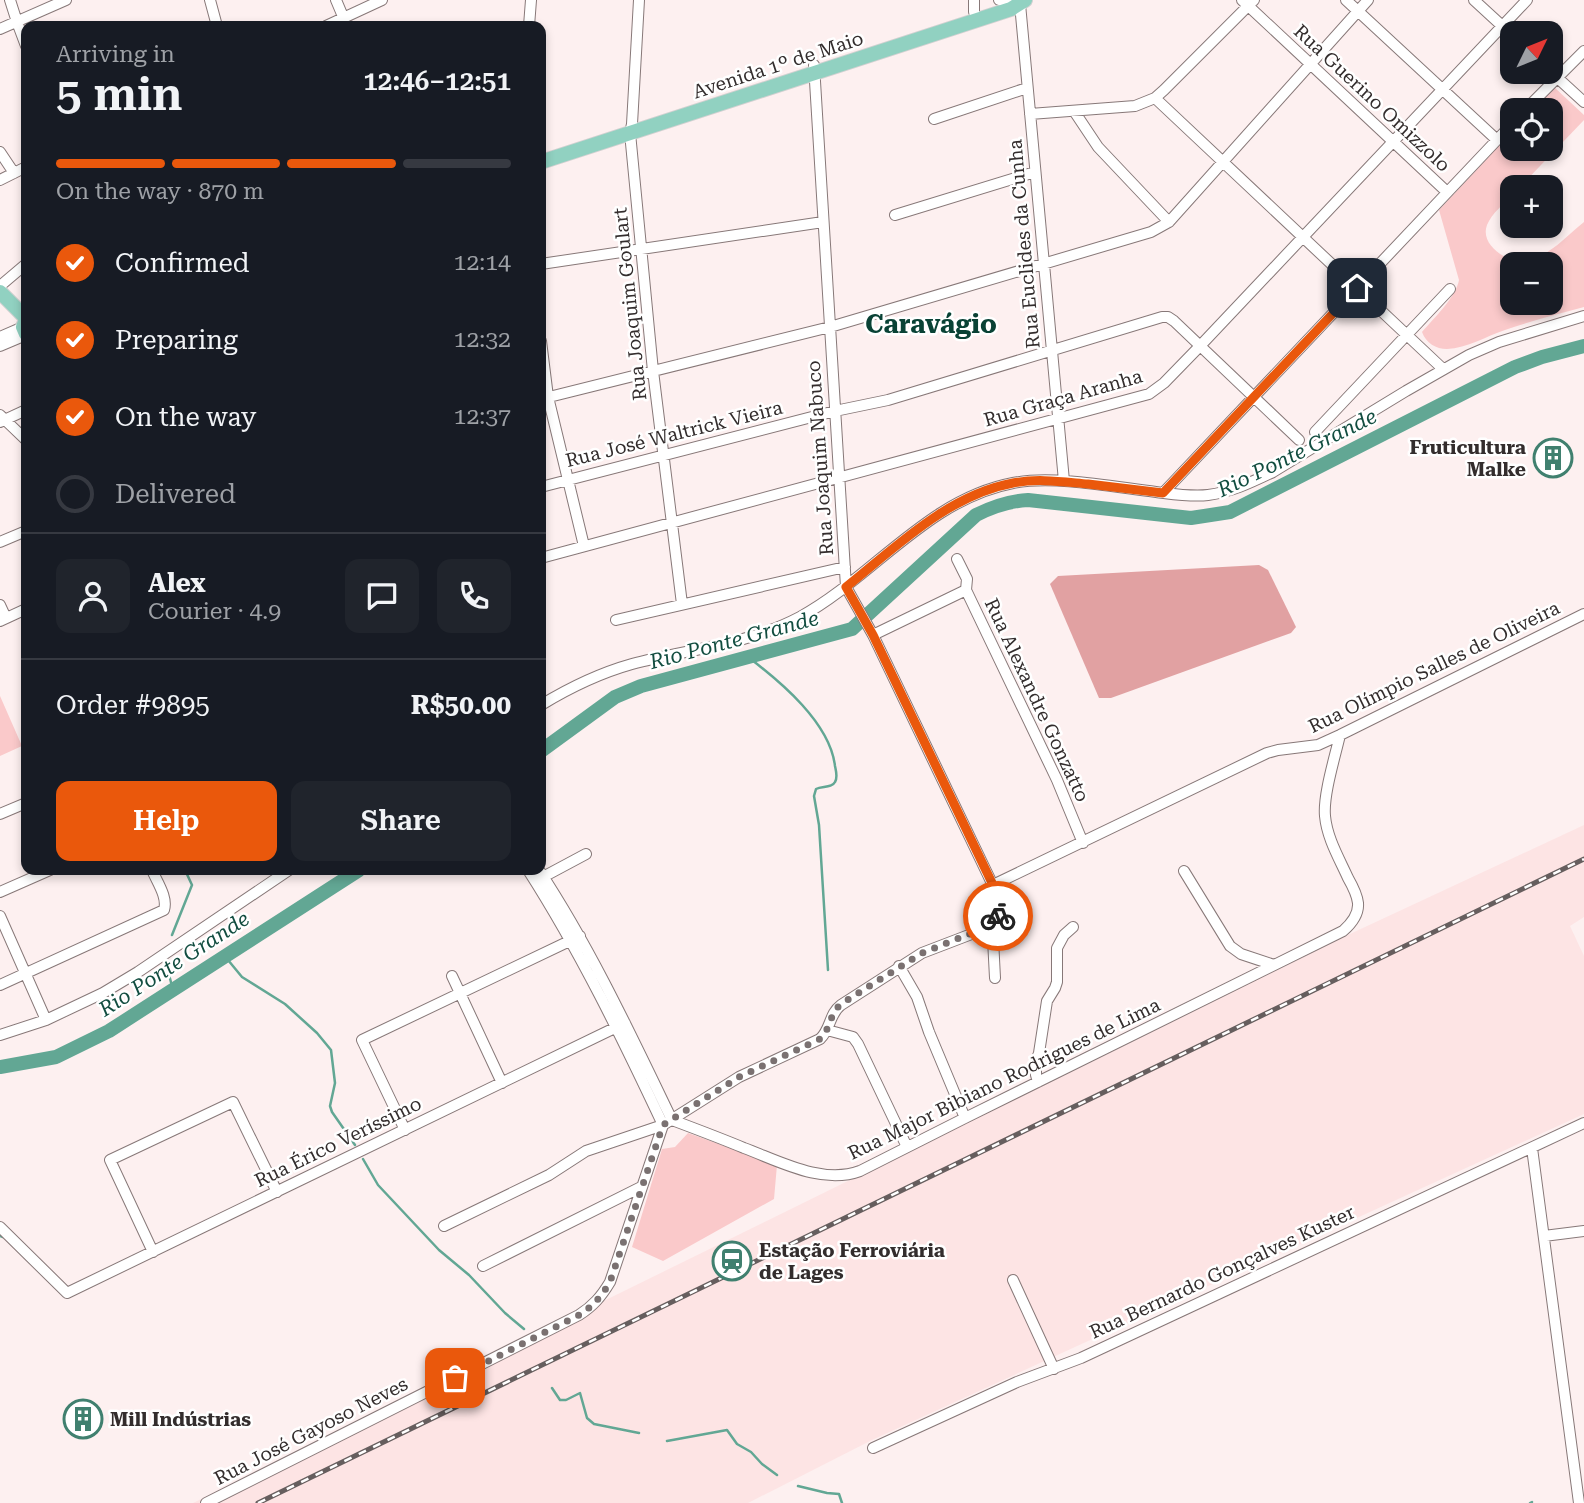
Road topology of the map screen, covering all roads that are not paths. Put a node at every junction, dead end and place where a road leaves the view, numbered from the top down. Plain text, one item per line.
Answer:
1 (10, 0) edge
2 (66, 0) edge
3 (210, 0) edge
4 (336, 0) edge
5 (382, 0) edge
6 (531, 0) edge
7 (639, 0) edge
8 (1346, 0) edge
9 (1368, 0) edge
10 (1474, 0) edge
11 (1527, 0) edge
12 (1012, 1) edge
13 (1248, 2) edge
14 (974, 6) edge
15 (1358, 11) junction
16 (216, 21) edge
17 (346, 21) edge
18 (348, 21) edge
19 (529, 21) edge
20 (1507, 21) edge
21 (16, 22) junction
22 (1500, 24) edge
23 (1500, 28) edge
24 (0, 29) edge
25 (21, 34) edge
26 (1584, 51) edge
27 (1310, 64) junction
28 (1563, 67) edge
29 (814, 69) junction
30 (1563, 82) edge
31 (1546, 84) edge
32 (1027, 88) junction
33 (1442, 89) junction
34 (1155, 98) junction
35 (1535, 98) edge
36 (1584, 102) edge
37 (1074, 111) junction
38 (1030, 114) junction
39 (934, 120) dead end
40 (631, 128) junction
41 (1500, 137) edge
42 (1497, 140) junction
43 (1393, 142) junction
44 (0, 152) edge
45 (546, 153) edge
46 (546, 160) edge
47 (1223, 162) junction
48 (21, 170) edge
49 (1035, 172) junction
50 (14, 173) junction
51 (0, 180) edge
52 (1447, 192) junction
53 (895, 215) dead end
54 (823, 222) junction
55 (1169, 222) junction
56 (1303, 237) junction
57 (642, 249) junction
58 (546, 263) edge
59 (1044, 264) junction
60 (21, 268) edge
61 (0, 286) edge
62 (1357, 288) junction
63 (1450, 289) dead end
64 (0, 292) edge
65 (0, 304) edge
66 (1584, 316) edge
67 (21, 321) edge
68 (21, 323) edge
69 (830, 327) junction
70 (21, 329) edge
71 (21, 330) edge
72 (1407, 335) junction
73 (0, 337) edge
74 (0, 345) edge
75 (1200, 346) junction
76 (1051, 350) junction
77 (1443, 369) junction
78 (653, 371) junction
79 (1254, 397) junction
80 (546, 398) edge
81 (546, 402) edge
82 (835, 411) junction
83 (21, 412) edge
84 (2, 419) edge
85 (1058, 419) junction
86 (1315, 432) dead end
87 (21, 436) edge
88 (1298, 439) dead end
89 (663, 455) junction
90 (839, 478) junction
91 (568, 480) junction
92 (1064, 481) junction
93 (546, 486) edge
94 (1163, 493) junction
95 (672, 523) junction
96 (21, 533) edge
97 (0, 542) edge
98 (584, 546) junction
99 (546, 557) edge
100 (957, 559) dead end
101 (845, 567) junction
102 (846, 587) junction
103 (965, 590) junction
104 (682, 604) junction
105 (0, 605) edge
106 (21, 611) edge
107 (1584, 614) edge
108 (3, 619) edge
109 (616, 620) dead end
110 (867, 625) junction
111 (546, 702) edge
112 (1340, 735) junction
113 (21, 805) edge
114 (0, 814) edge
115 (1083, 843) junction
116 (586, 854) dead end
117 (546, 871) edge
118 (1184, 872) dead end
119 (39, 875) edge
120 (154, 875) edge
121 (282, 875) edge
122 (531, 875) edge
123 (542, 875) edge
124 (993, 885) junction
125 (0, 892) edge
126 (0, 916) edge
127 (990, 924) junction
128 (1073, 927) dead end
129 (575, 938) junction
130 (1274, 965) junction
131 (899, 966) junction
132 (25, 974) junction
133 (452, 976) dead end
134 (995, 978) dead end
135 (0, 985) edge
136 (460, 993) junction
137 (46, 1020) junction
138 (621, 1025) junction
139 (827, 1030) junction
140 (0, 1035) edge
141 (1038, 1082) junction
142 (502, 1083) junction
143 (965, 1118) junction
144 (668, 1122) junction
145 (1584, 1123) edge
146 (405, 1130) junction
147 (907, 1147) junction
148 (1532, 1147) junction
149 (641, 1186) junction
150 (276, 1192) junction
151 (444, 1226) dead end
152 (0, 1227) edge
153 (1584, 1231) edge
154 (1544, 1236) junction
155 (153, 1252) junction
156 (483, 1266) dead end
157 (1013, 1280) dead end
158 (1054, 1369) junction
159 (873, 1448) dead end
160 (1580, 1475) edge
161 (206, 1503) edge
162 (1580, 1503) edge

1 - 21 street
2 - 21 street
3 - 16 street
4 - 17 street
5 - 18 street
6 - 19 street
7 - 40 street, Rua Joaquim Goulart
8 - 15 street
9 - 15 street
10 - 22 street
11 - 20 street, Rua Graça Aranha
12 - 14 main road, Avenida 1º de Maio
12 - 29 main road, Avenida 1º de Maio
12 - 32 street, Rua Euclides da Cunha
13 - 27 street, Rua Guerino Omizzolo
13 - 34 street
14 - 29 main road, Avenida 1º de Maio
15 - 27 street
15 - 33 street
21 - 24 street
21 - 25 street
23 - 33 street, Rua Graça Aranha
26 - 28 street
27 - 43 street, Rua Guerino Omizzolo
27 - 47 street
29 - 40 main road, Avenida 1º de Maio
29 - 54 street, Rua Joaquim Nabuco
30 - 36 street
31 - 35 street
32 - 38 street, Rua Euclides da Cunha
32 - 39 street
33 - 42 street
33 - 43 street, Rua Graça Aranha
34 - 37 street
34 - 47 street
37 - 38 street
37 - 55 street
38 - 49 street, Rua Euclides da Cunha
40 - 45 main road, Avenida 1º de Maio
40 - 46 main road, Avenida 1º de Maio
40 - 57 street, Rua Joaquim Goulart
41 - 42 street
42 - 52 street
43 - 52 street, Rua Guerino Omizzolo
43 - 56 street, Rua Graça Aranha
44 - 50 street
47 - 55 street
47 - 56 street
48 - 50 street
49 - 53 street
49 - 59 street, Rua Euclides da Cunha
50 - 51 street
52 - 62 street
54 - 57 street
54 - 69 street, Rua Joaquim Nabuco
55 - 59 street
56 - 62 street
56 - 75 street, Rua Graça Aranha
57 - 58 street
57 - 78 street, Rua Joaquim Goulart
59 - 69 street
59 - 76 street, Rua Euclides da Cunha
60 - 61 street
62 - 72 street
62 - 79 street
63 - 72 street
64 - 67 main road
65 - 68 main road
66 - 77 street
69 - 78 street
69 - 82 street, Rua Joaquim Nabuco
70 - 73 street
71 - 74 street
72 - 77 street
72 - 86 street
75 - 76 street, Rua José Waltrick Vieira
75 - 79 street, Rua José Waltrick Vieira
75 - 85 street, Rua Graça Aranha
76 - 82 street, Rua José Waltrick Vieira
76 - 85 street, Rua Euclides da Cunha
77 - 94 street
78 - 80 street
78 - 89 street, Rua Joaquim Goulart
79 - 88 street, Rua José Waltrick Vieira
79 - 94 street
81 - 91 street
82 - 89 street, Rua José Waltrick Vieira
82 - 90 street, Rua Joaquim Nabuco
83 - 84 street
84 - 87 street
85 - 90 street, Rua Graça Aranha
85 - 92 street, Rua Euclides da Cunha
89 - 91 street, Rua José Waltrick Vieira
89 - 95 street, Rua Joaquim Goulart
90 - 95 street, Rua Graça Aranha
90 - 101 street, Rua Joaquim Nabuco
91 - 93 street, Rua José Waltrick Vieira
91 - 98 street
92 - 94 street
92 - 102 street
95 - 98 street, Rua Graça Aranha
95 - 104 street, Rua Joaquim Goulart
96 - 97 street
98 - 99 street, Rua Graça Aranha
100 - 103 street
101 - 102 street, Rua Joaquim Nabuco
101 - 104 street
102 - 110 street, Rua Joaquim Nabuco
102 - 111 street
103 - 110 street, Rua Alexandre Gonzatto
103 - 115 street, Rua Alexandre Gonzatto
104 - 109 street
105 - 108 street
106 - 108 street
107 - 112 street, Rua Olímpio Salles de Oliveira
110 - 124 street, Rua Joaquim Nabuco
112 - 115 street, Rua Olímpio Salles de Oliveira
112 - 130 street, Rua Major Bibiano Rodrigues de Lima
113 - 114 street
115 - 124 street, Rua Olímpio Salles de Oliveira
116 - 117 street
118 - 130 street
119 - 125 street
120 - 132 street
121 - 137 street
122 - 129 street
123 - 129 street
124 - 127 street, Rua Joaquim Nabuco
126 - 132 street
127 - 131 street
127 - 134 street, Rua Joaquim Nabuco
128 - 141 street
129 - 136 street
129 - 138 street
130 - 141 street, Rua Major Bibiano Rodrigues de Lima
131 - 139 street
131 - 143 street
132 - 135 street
132 - 137 street
133 - 136 street
136 - 142 street
136 - 146 street
137 - 140 street
138 - 142 street, Rua Érico Veríssimo
138 - 144 street
139 - 144 street
139 - 147 street
141 - 143 street, Rua Major Bibiano Rodrigues de Lima
142 - 146 street, Rua Érico Veríssimo
143 - 147 street, Rua Major Bibiano Rodrigues de Lima
144 - 147 street, Rua Major Bibiano Rodrigues de Lima
144 - 149 street, Rua José Gayoso Neves
144 - 151 street
145 - 148 street, Rua Bernardo Gonçalves Kuster
146 - 150 street, Rua Érico Veríssimo
148 - 154 street
148 - 158 street, Rua Bernardo Gonçalves Kuster
149 - 156 street
149 - 161 street, Rua José Gayoso Neves
150 - 155 street, Rua Érico Veríssimo
150 - 155 street
152 - 155 street, Rua Érico Veríssimo
153 - 154 street
154 - 160 street
157 - 158 street
158 - 159 street, Rua Bernardo Gonçalves Kuster
160 - 162 street

